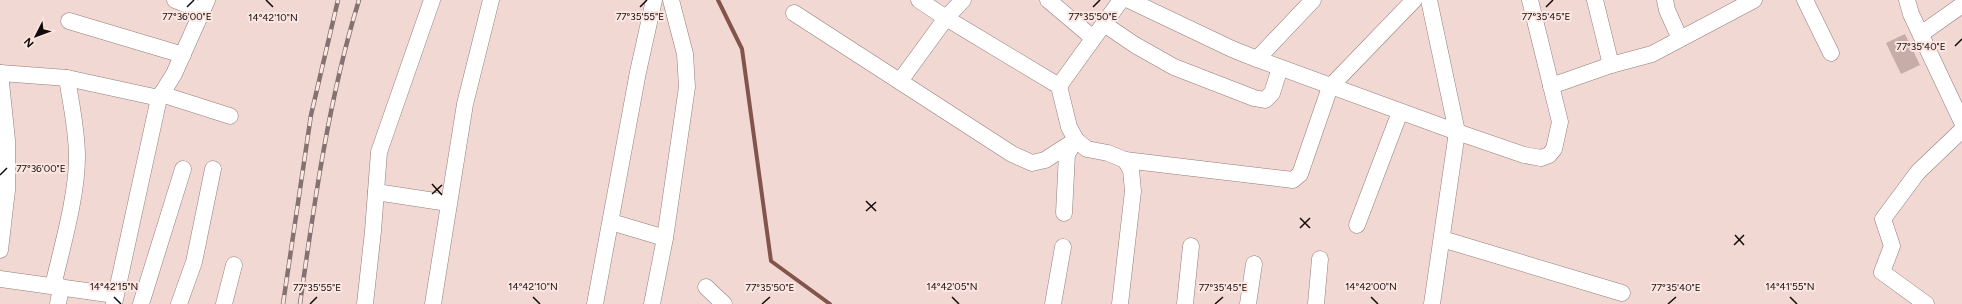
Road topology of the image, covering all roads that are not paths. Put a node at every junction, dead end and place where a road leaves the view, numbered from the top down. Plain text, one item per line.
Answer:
1 (175, 0) edge
2 (432, 0) edge
3 (490, 0) edge
4 (654, 0) edge
5 (671, 0) edge
6 (919, 0) edge
7 (963, 0) edge
8 (1048, 0) edge
9 (1121, 0) edge
10 (1129, 0) edge
11 (1414, 0) edge
12 (1429, 0) edge
13 (1530, 0) edge
14 (1595, 0) edge
15 (1665, 0) edge
16 (1754, 0) edge
17 (1805, 0) edge
18 (1907, 0) edge
19 (1311, 1) edge
20 (1962, 5) edge
21 (205, 6) edge
22 (794, 14) dead end
23 (946, 18) junction
24 (69, 21) dead end
25 (1104, 24) junction
26 (1921, 34) junction
27 (1093, 38) junction
28 (1680, 39) junction
29 (1831, 53) dead end
30 (183, 55) junction
31 (1257, 59) junction
32 (1612, 65) junction
33 (1280, 68) junction
34 (0, 73) edge
35 (67, 78) junction
36 (900, 81) junction
37 (1059, 86) junction
38 (1552, 86) junction
39 (1330, 87) junction
40 (1, 92) edge
41 (160, 96) junction
42 (1400, 112) junction
43 (230, 116) dead end
44 (1962, 122) edge
45 (1962, 130) edge
46 (1457, 132) junction
47 (1076, 140) junction
48 (1125, 160) junction
49 (183, 169) dead end
50 (213, 169) dead end
51 (376, 192) junction
52 (448, 203) junction
53 (1064, 212) dead end
54 (611, 222) junction
55 (1357, 226) dead end
56 (665, 238) junction
57 (1442, 239) junction
58 (1191, 246) dead end
59 (1063, 247) dead end
60 (0, 250) edge
61 (1320, 259) dead end
62 (1254, 264) dead end
63 (234, 265) dead end
64 (0, 279) edge
65 (57, 286) junction
66 (706, 287) dead end
67 (1622, 293) dead end
68 (117, 301) edge
69 (58, 304) edge
70 (141, 304) edge
71 (179, 304) edge
72 (224, 304) edge
73 (365, 304) edge
74 (433, 304) edge
75 (595, 304) edge
76 (652, 304) edge
77 (724, 304) edge
78 (1053, 304) edge
79 (1120, 304) edge
80 (1185, 304) edge
81 (1248, 304) edge
82 (1316, 304) edge
83 (1432, 304) edge
84 (1926, 304) edge

1 - 21 street
2 - 51 street
3 - 52 street
4 - 54 street
5 - 56 street
6 - 23 street
7 - 23 street
8 - 27 street
9 - 25 street
10 - 31 street
11 - 39 street
12 - 46 street
13 - 38 street
14 - 32 street
15 - 28 street
16 - 28 street
17 - 29 street
18 - 26 street
19 - 31 street
20 - 26 street
21 - 30 street
22 - 36 street
23 - 36 street
23 - 37 street
24 - 30 street
25 - 27 street
25 - 33 street
26 - 44 street
27 - 37 street
28 - 32 street
30 - 41 street
31 - 33 street
32 - 38 street
33 - 39 street
34 - 35 street
34 - 40 street
35 - 41 street
35 - 65 street
36 - 47 street
37 - 47 street
38 - 46 street
39 - 42 street
39 - 48 street
40 - 60 street
41 - 43 street
41 - 68 street
42 - 46 street
42 - 55 street
45 - 84 street
46 - 57 street
47 - 48 street
47 - 53 street
48 - 79 street
49 - 70 street
50 - 71 street
51 - 52 street
51 - 73 street
52 - 74 street
54 - 56 street
54 - 75 street
56 - 76 street
57 - 67 street
57 - 83 street
58 - 80 street
59 - 78 street
61 - 82 street
62 - 81 street
63 - 72 street
64 - 65 street
65 - 68 street
65 - 69 street
66 - 77 street

